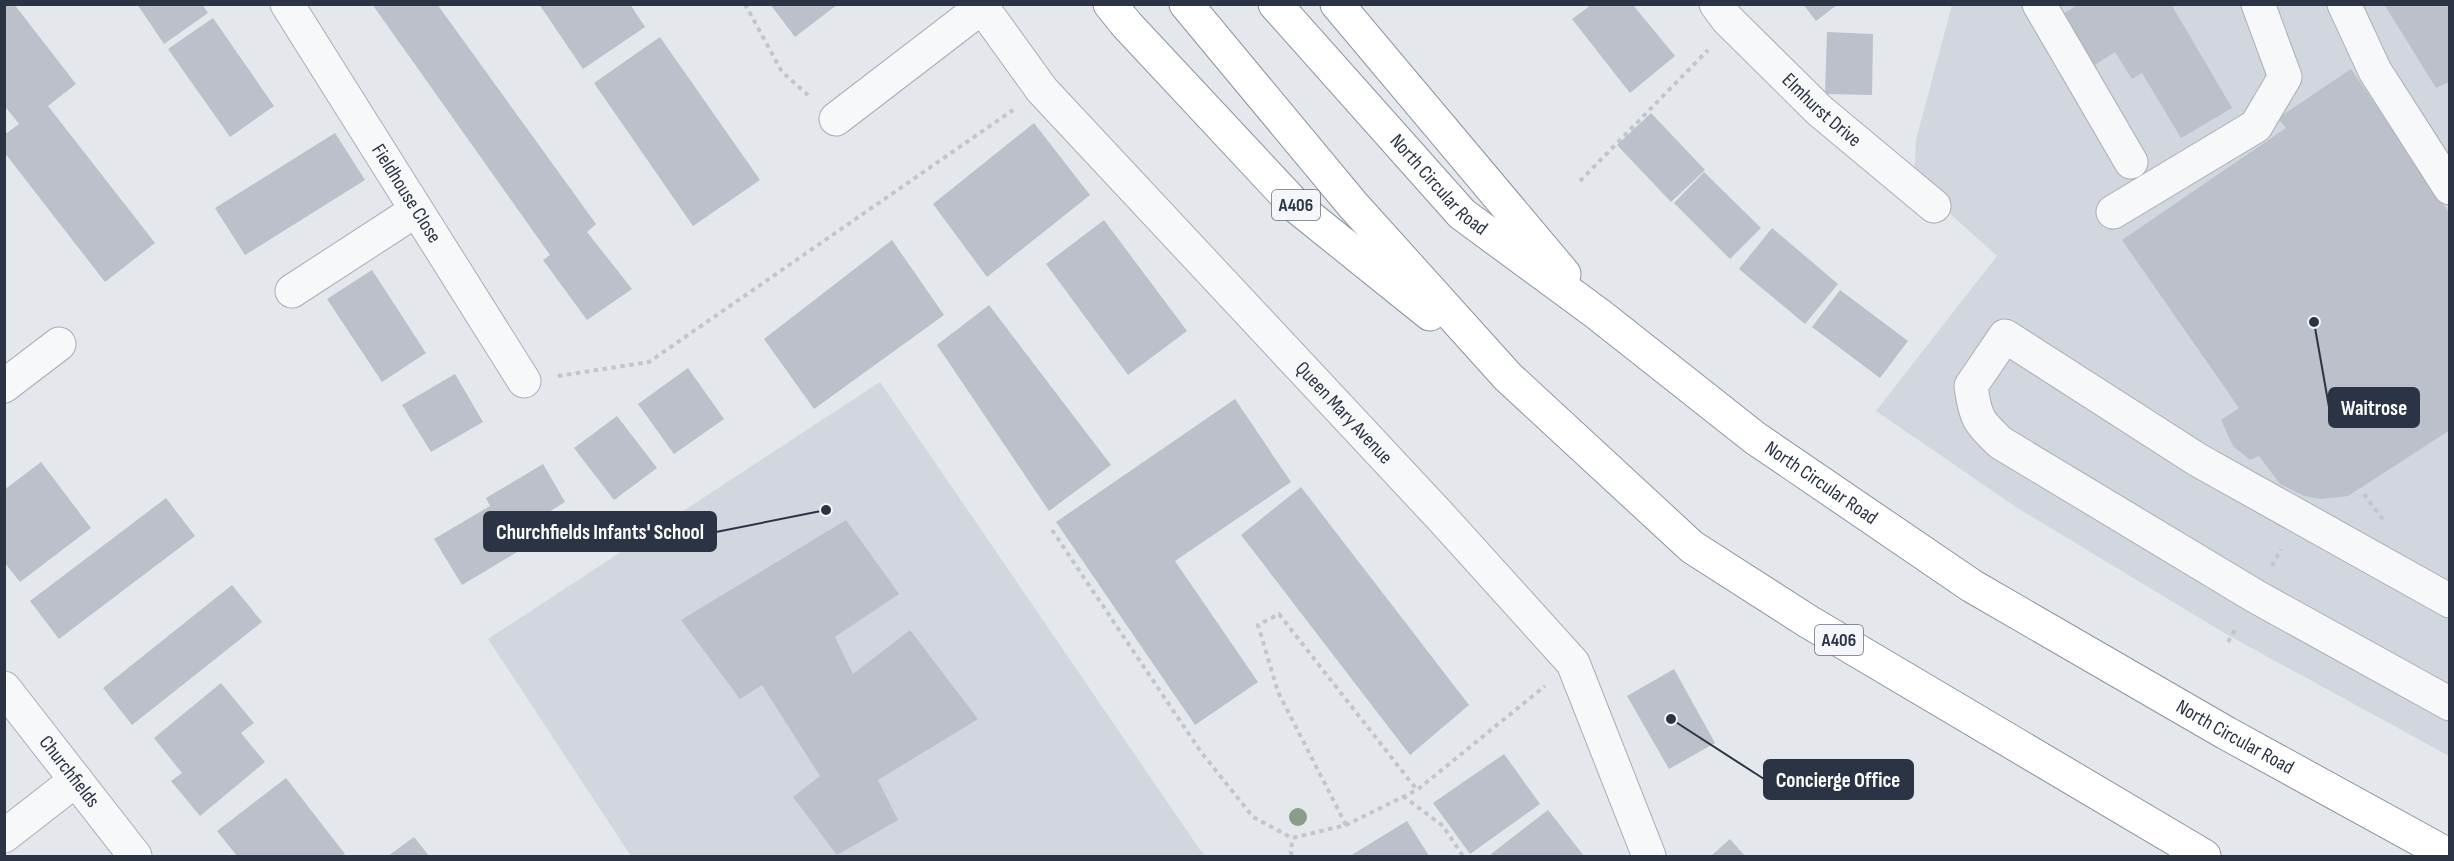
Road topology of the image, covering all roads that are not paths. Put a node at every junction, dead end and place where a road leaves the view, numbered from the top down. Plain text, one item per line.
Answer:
1 (286, 4) edge
2 (1110, 4) edge
3 (1186, 4) edge
4 (1275, 4) edge
5 (1337, 4) edge
6 (2040, 4) edge
7 (2258, 4) edge
8 (2344, 4) edge
9 (981, 6) edge
10 (1721, 12) edge
11 (836, 119) road end
12 (2132, 162) dead end
13 (2450, 188) edge
14 (1934, 206) dead end
15 (415, 211) junction
16 (2113, 212) dead end
17 (292, 291) dead end
18 (1598, 314) junction
19 (59, 344) dead end
20 (1508, 377) junction
21 (524, 381) road end
22 (4, 386) edge
23 (2450, 601) edge
24 (4, 688) edge
25 (2450, 704) edge
26 (76, 780) junction
27 (4, 836) edge
28 (135, 856) edge
29 (1649, 856) edge
30 (2204, 856) edge
31 (2450, 856) edge

1 - 15 street, Fieldhouse Close
2 - 20 highway, A406
3 - 20 highway, A406
4 - 18 highway, North Circular Road
5 - 18 highway
6 - 12 street
7 - 16 street
8 - 13 street
9 - 11 street
9 - 29 street, Queen Mary Avenue
10 - 14 street, Elmhurst Drive
15 - 17 street
15 - 21 street, Fieldhouse Close
18 - 31 highway, North Circular Road
19 - 22 street
20 - 30 highway, A406
23 - 25 street
24 - 26 street, Churchfields
26 - 27 street
26 - 28 street, Churchfields

